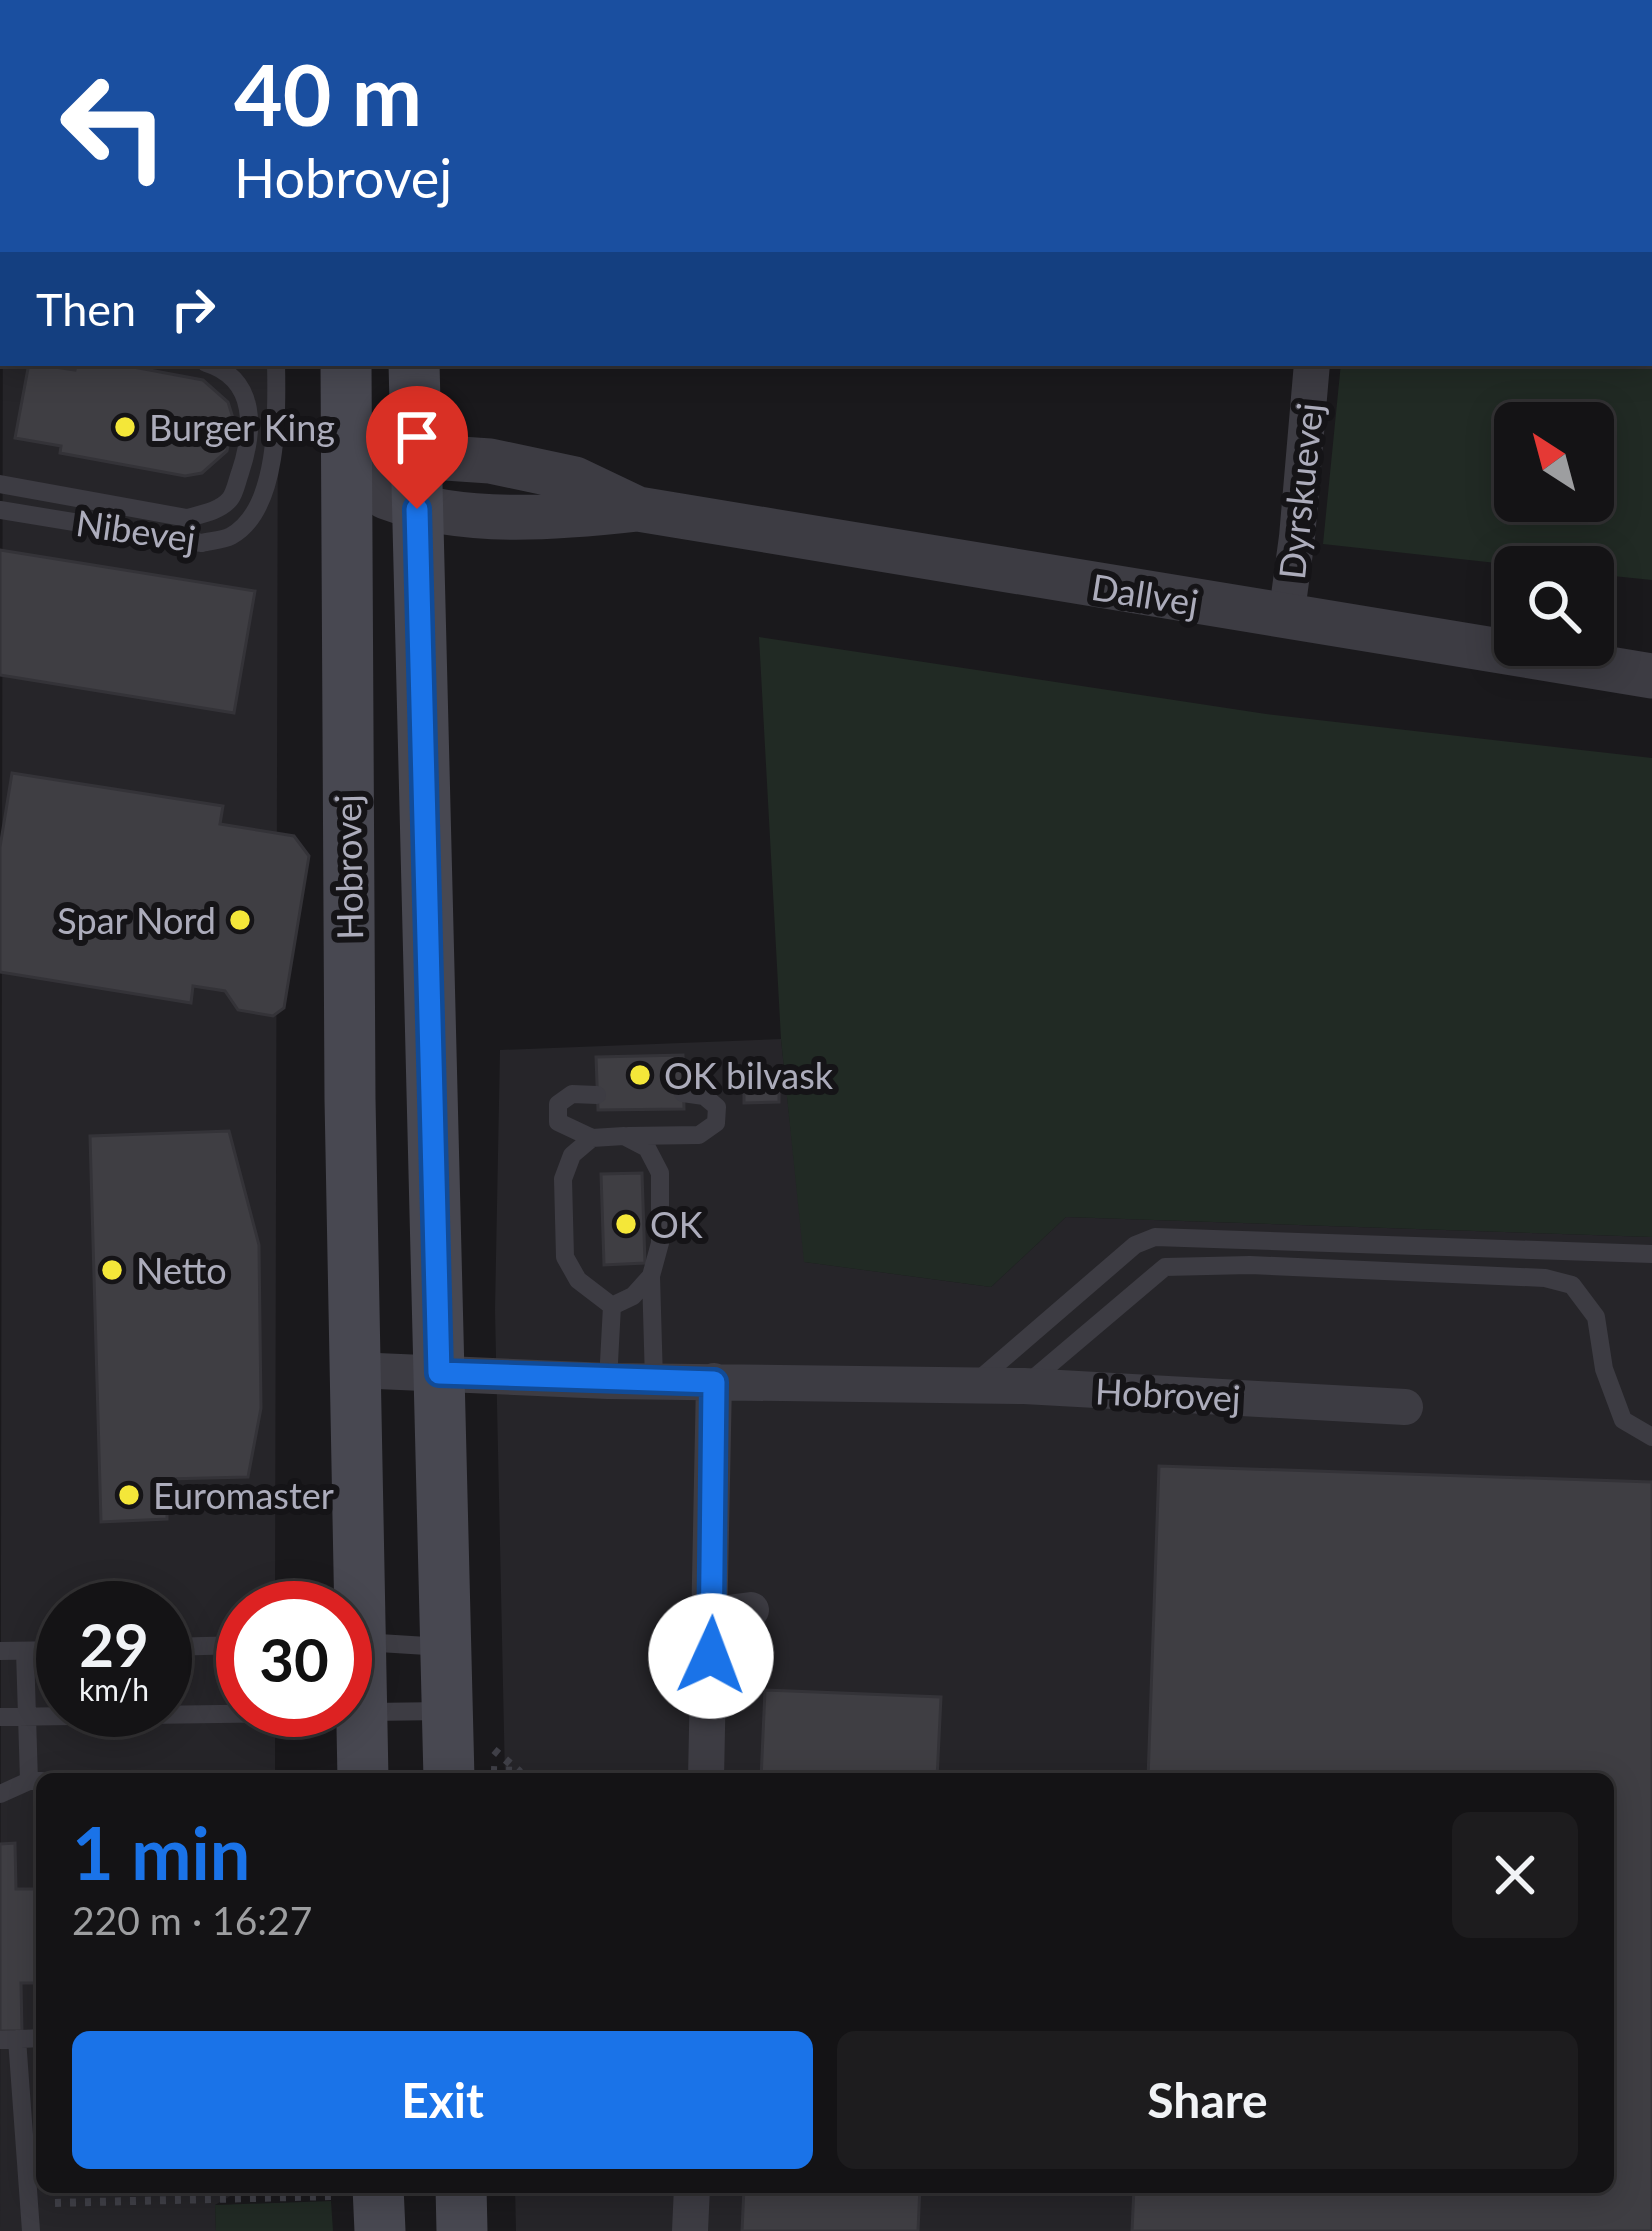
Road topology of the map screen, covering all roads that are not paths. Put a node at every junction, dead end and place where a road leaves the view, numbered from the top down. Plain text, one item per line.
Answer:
1 (216, 366) edge
2 (276, 366) edge
3 (346, 366) edge
4 (414, 366) edge
5 (1312, 366) edge
6 (416, 456) junction
7 (345, 482) junction
8 (0, 484) edge
9 (417, 509) junction
10 (638, 509) junction
11 (0, 510) edge
12 (1286, 618) junction
13 (1652, 676) edge
14 (683, 1094) dead end
15 (597, 1095) dead end
16 (624, 1136) junction
17 (592, 1138) junction
18 (1652, 1254) edge
19 (651, 1276) junction
20 (612, 1306) junction
21 (354, 1370) junction
22 (439, 1373) junction
23 (608, 1381) junction
24 (654, 1381) junction
25 (714, 1382) junction
26 (972, 1386) junction
27 (1024, 1386) junction
28 (1406, 1407) dead end
29 (1652, 1437) edge
30 (352, 1581) edge
31 (751, 1610) dead end
32 (712, 1615) junction
33 (372, 1643) edge
34 (448, 1647) junction
35 (25, 1651) junction
36 (36, 1651) edge
37 (0, 1652) edge
38 (372, 1710) edge
39 (447, 1711) junction
40 (216, 1713) edge
41 (28, 1716) junction
42 (0, 1718) edge
43 (363, 1737) edge
44 (364, 1773) edge
45 (449, 1773) edge
46 (706, 1773) edge
47 (35, 1781) edge
48 (0, 1794) edge
49 (9, 2039) edge
50 (460, 2193) edge
51 (692, 2193) edge
52 (31, 2224) edge
53 (462, 2231) edge
54 (690, 2231) edge

1 - 8 lane
2 - 11 lane, Nibevej
3 - 7 main road, Hobrovej
4 - 6 main road
5 - 12 street, Dyrskuevej
6 - 7 street, Dallvej
6 - 9 main road
6 - 10 street, Dallvej
7 - 9 street, Dallvej
7 - 21 main road, Hobrovej
9 - 10 street, Dallvej
9 - 22 main road
10 - 12 street, Dallvej
12 - 13 street, Dallvej
14 - 16 lane
15 - 17 lane
16 - 17 lane
16 - 19 lane
17 - 20 lane
18 - 26 lane
19 - 20 lane
19 - 24 lane
20 - 23 lane
21 - 22 street, Hobrovej
21 - 30 main road, Hobrovej
22 - 23 street, Hobrovej
22 - 34 main road
23 - 24 street, Hobrovej
24 - 25 street, Hobrovej
25 - 26 street, Hobrovej
25 - 32 street
26 - 27 street, Hobrovej
27 - 28 street, Hobrovej
27 - 29 lane
31 - 32 street
32 - 46 street
33 - 34 lane
34 - 39 main road
35 - 36 lane
35 - 37 lane
35 - 41 lane
38 - 39 lane
39 - 45 main road
40 - 41 lane
41 - 42 lane
41 - 47 lane
43 - 44 main road, Hobrovej
47 - 48 lane
49 - 52 lane
50 - 53 main road
51 - 54 street

